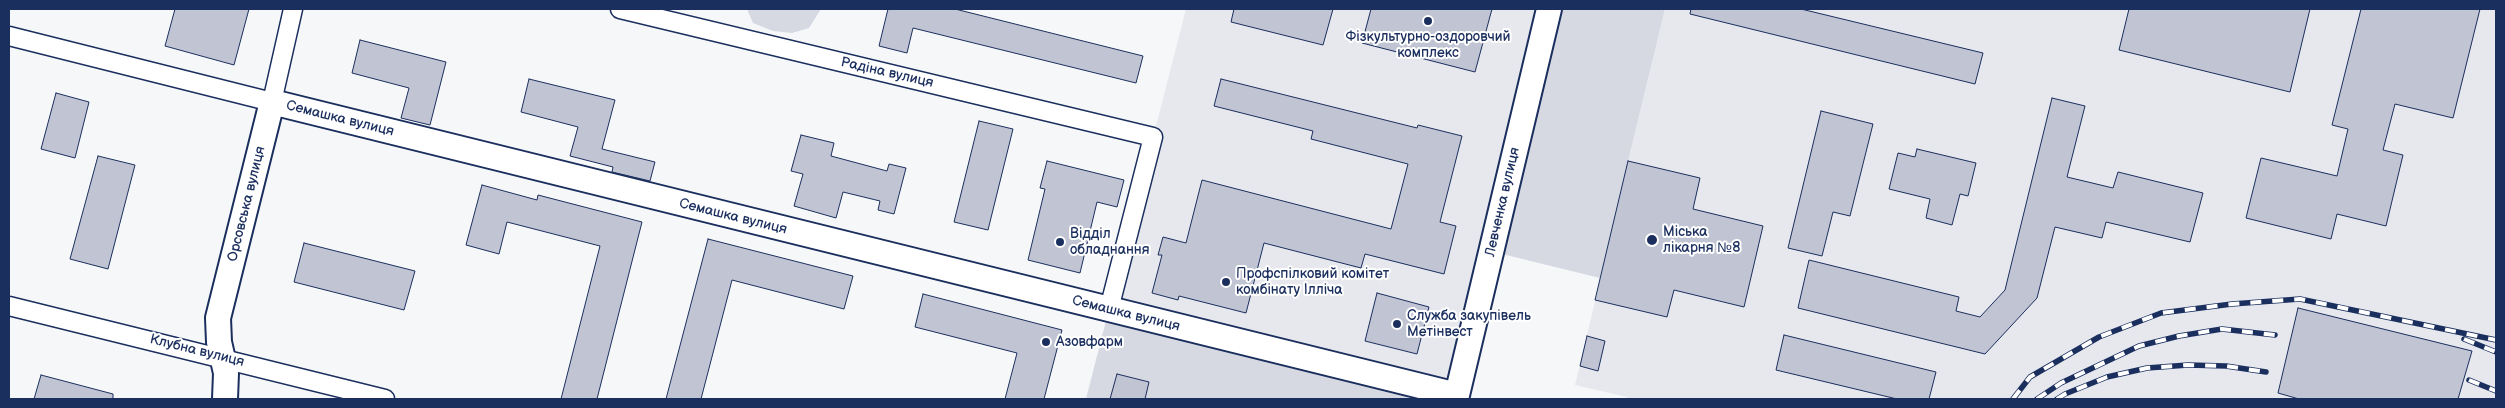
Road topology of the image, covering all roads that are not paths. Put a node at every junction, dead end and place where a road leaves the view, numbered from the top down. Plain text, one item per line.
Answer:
1 (293, 9) edge
2 (621, 9) edge
3 (1549, 9) edge
4 (9, 36) edge
5 (272, 102) junction
6 (9, 306) edge
7 (1109, 309) junction
8 (223, 358) junction
9 (1457, 396) joint
10 (225, 399) edge
11 (385, 399) edge

1 - 5 street, Орсовська вулиця
2 - 7 street, Радіна вулиця
3 - 9 street, Левченка вулиця
4 - 5 street, Семашка вулиця
5 - 7 street, Семашка вулиця
5 - 8 street, Орсовська вулиця
6 - 8 street, Клубна вулиця
7 - 9 street, Семашка вулиця
8 - 10 street, Орсовська вулиця
8 - 11 street, Клубна вулиця

